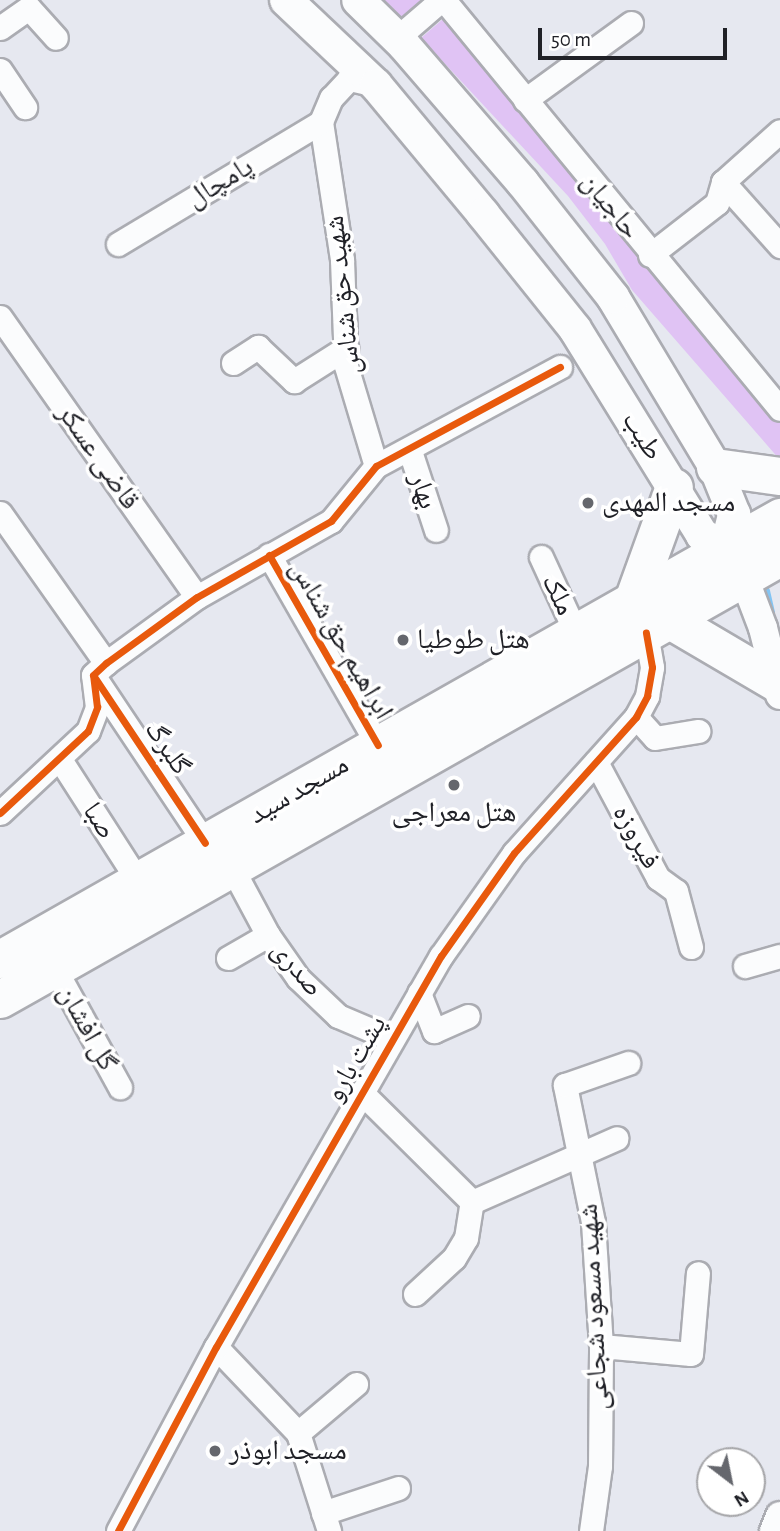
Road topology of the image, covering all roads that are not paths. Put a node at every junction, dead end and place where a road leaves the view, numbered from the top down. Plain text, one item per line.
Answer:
1 (286, 0) edge
2 (358, 0) edge
3 (443, 0) edge
4 (631, 23) dead end
5 (0, 28) edge
6 (56, 38) dead end
7 (397, 38) junction
8 (0, 70) edge
9 (358, 74) junction
10 (525, 100) junction
11 (25, 107) dead end
12 (321, 122) junction
13 (780, 131) edge
14 (723, 182) junction
15 (542, 208) junction
16 (501, 237) junction
17 (118, 244) dead end
18 (780, 246) edge
19 (650, 255) junction
20 (0, 317) edge
21 (346, 348) junction
22 (233, 363) dead end
23 (560, 367) dead end
24 (780, 409) edge
25 (410, 451) junction
26 (376, 466) junction
27 (715, 467) junction
28 (780, 476) edge
29 (674, 487) junction
30 (0, 513) edge
31 (780, 517) edge
32 (436, 530) dead end
33 (269, 555) junction
34 (541, 557) dead end
35 (780, 557) edge
36 (735, 563) junction
37 (197, 597) junction
38 (650, 618) junction
39 (576, 633) junction
40 (99, 669) junction
41 (779, 689) edge
42 (636, 717) junction
43 (698, 731) dead end
44 (377, 745) junction
45 (61, 761) junction
46 (596, 762) junction
47 (0, 813) edge
48 (205, 843) junction
49 (232, 868) junction
50 (138, 881) junction
51 (268, 935) junction
52 (691, 947) dead end
53 (780, 956) edge
54 (228, 958) dead end
55 (0, 959) edge
56 (746, 966) dead end
57 (55, 969) junction
58 (419, 993) junction
59 (0, 999) edge
60 (468, 1016) dead end
61 (391, 1039) junction
62 (628, 1063) dead end
63 (120, 1087) dead end
64 (361, 1092) junction
65 (617, 1138) dead end
66 (580, 1155) junction
67 (472, 1202) junction
68 (698, 1273) dead end
69 (415, 1294) dead end
70 (601, 1346) junction
71 (216, 1347) junction
72 (356, 1384) dead end
73 (298, 1433) junction
74 (398, 1488) dead end
75 (326, 1522) edge
76 (118, 1531) edge
77 (591, 1531) edge

1 - 9 main road, طیب
2 - 7 main road, طیب
3 - 7 street
3 - 10 street, حاجیان
4 - 10 street
5 - 6 street
7 - 15 main road, طیب
8 - 11 street
9 - 12 street
9 - 16 main road, طیب
10 - 19 street, حاجیان
12 - 17 street, پامچال
12 - 21 street, شهید حق شناس
13 - 14 street
14 - 18 street
14 - 19 street
15 - 16 main road
15 - 27 main road, طیب
16 - 29 main road, طیب
19 - 24 street, حاجیان
20 - 37 street, قاضی عسکر
21 - 22 street
21 - 26 street, شهید حق شناس
23 - 25 street, ابراهیم حق شناس
25 - 26 street, ابراهیم حق شناس
25 - 32 street, بهار
26 - 33 street, ابراهیم حق شناس
27 - 28 main road
27 - 36 main road, طیب
29 - 36 main road, طیب
29 - 38 main road
30 - 40 street, گلبرگ
31 - 36 main road, مسجد سید
33 - 37 street, ابراهیم حق شناس
33 - 44 street, ابراهیم حق شناس
34 - 39 street, ملک
35 - 36 main road, مسجد سید
36 - 38 main road, مسجد سید
36 - 41 street
37 - 40 street, ابراهیم حق شناس
38 - 39 main road, مسجد سید
38 - 41 main road
38 - 42 street, پشت بارو
38 - 49 main road, مسجد سید
39 - 44 main road, مسجد سید
40 - 45 street
40 - 48 street, گلبرگ
42 - 43 street
42 - 46 street, پشت بارو
44 - 48 main road, مسجد سید
45 - 47 street
45 - 50 street, صبا
46 - 52 street, فیروزه
46 - 58 street, پشت بارو
48 - 50 main road, مسجد سید
49 - 51 street, صدری
49 - 57 main road, مسجد سید
50 - 55 main road, مسجد سید
51 - 54 street
51 - 61 street, صدری
53 - 56 street
57 - 59 main road, مسجد سید
57 - 63 street, گل افشان
58 - 60 street
58 - 61 street, پشت بارو
61 - 64 street, پشت بارو
62 - 66 street, شهید مسعود شجاعی
64 - 67 street
64 - 71 street, پشت بارو
65 - 66 street
66 - 67 street
66 - 70 street, شهید مسعود شجاعی
67 - 69 street
68 - 70 street
70 - 77 street, شهید مسعود شجاعی
71 - 73 street
71 - 76 street, پشت بارو
72 - 73 street
73 - 75 street
74 - 75 street

